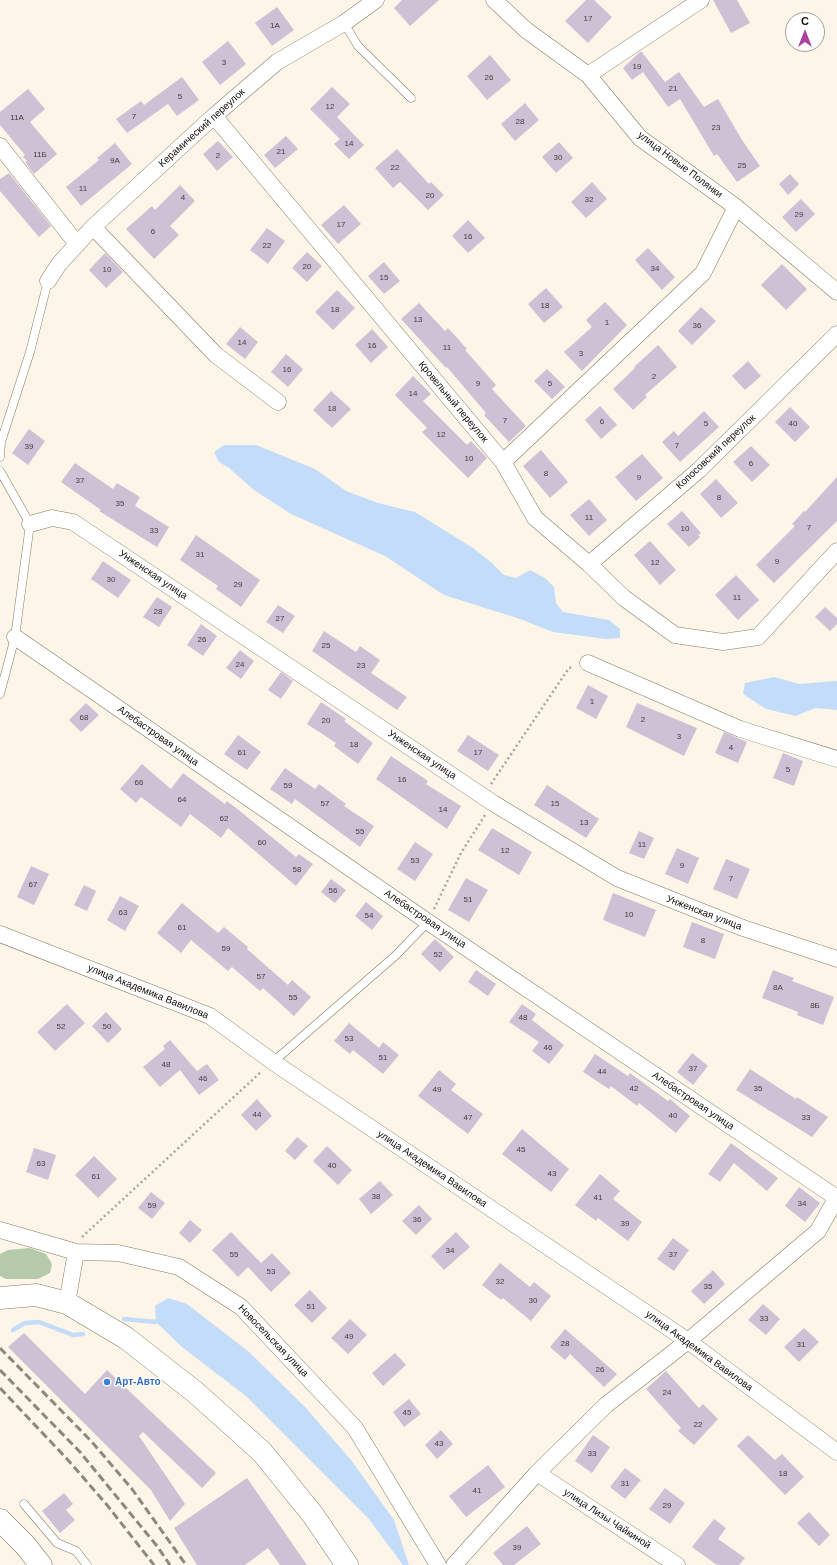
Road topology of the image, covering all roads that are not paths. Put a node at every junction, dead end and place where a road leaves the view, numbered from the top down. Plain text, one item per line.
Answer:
1 (376, 0) edge
2 (494, 0) edge
3 (694, 2) edge
4 (344, 23) junction
5 (588, 75) junction
6 (411, 98) dead end
7 (214, 116) junction
8 (0, 146) edge
9 (736, 207) junction
10 (93, 227) junction
11 (78, 244) junction
12 (48, 280) joint
13 (837, 292) edge
14 (837, 334) edge
15 (278, 402) dead end
16 (0, 457) edge
17 (503, 462) junction
18 (0, 471) edge
19 (30, 524) junction
20 (837, 551) edge
21 (589, 564) junction
22 (15, 637) junction
23 (588, 663) road end
24 (0, 694) edge
25 (837, 759) edge
26 (428, 922) junction
27 (0, 934) edge
28 (837, 958) edge
29 (273, 1062) junction
30 (837, 1197) edge
31 (0, 1230) edge
32 (76, 1252) junction
33 (0, 1298) edge
34 (67, 1303) junction
35 (688, 1341) junction
36 (837, 1452) edge
37 (537, 1473) junction
38 (24, 1504) dead end
39 (0, 1520) edge
40 (41, 1565) edge
41 (87, 1565) edge
42 (347, 1565) edge
43 (438, 1565) edge
44 (454, 1565) edge
45 (677, 1565) edge

1 - 4 street, Керамический переулок
2 - 5 street, улица Новые Полянки
3 - 5 street
4 - 6 lane
4 - 7 street, Керамический переулок
5 - 9 street, улица Новые Полянки
7 - 10 street, Керамический переулок
7 - 17 street, Кровельный переулок
8 - 11 street
9 - 13 street, улица Новые Полянки
9 - 17 street
10 - 11 street, Керамический переулок
10 - 15 street
11 - 12 street, Керамический переулок
12 - 16 lane
14 - 21 street, Копосовский переулок
17 - 21 street, Кровельный переулок
18 - 19 lane
19 - 22 lane
19 - 28 street, Унженская улица
20 - 21 street, Кровельный переулок
22 - 24 lane
22 - 26 street, Алебастровая улица
23 - 25 street
26 - 29 lane
26 - 30 street, Алебастровая улица
27 - 29 street, улица Академика Вавилова
29 - 35 street, улица Академика Вавилова
30 - 35 street
31 - 32 street, Новосельская улица
32 - 34 street
32 - 43 street, Новосельская улица
33 - 34 street
34 - 42 street
35 - 36 street, улица Академика Вавилова
35 - 37 street
37 - 44 street
37 - 45 street, улица Лизы Чайкиной
38 - 41 lane
39 - 40 street

